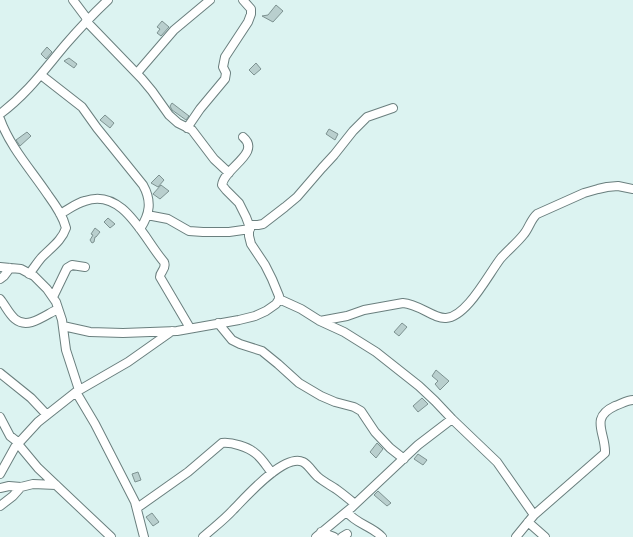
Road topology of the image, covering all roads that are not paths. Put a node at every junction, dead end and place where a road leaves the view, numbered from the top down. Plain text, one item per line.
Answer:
1 (73, 0) edge
2 (108, 0) edge
3 (210, 0) edge
4 (243, 0) edge
5 (87, 21) junction
6 (137, 73) junction
7 (41, 75) junction
8 (393, 108) dead end
9 (0, 114) edge
10 (0, 119) edge
11 (187, 128) junction
12 (243, 137) dead end
13 (229, 173) junction
14 (633, 189) edge
15 (60, 214) junction
16 (147, 215) junction
17 (249, 227) junction
18 (140, 229) junction
19 (0, 267) edge
20 (85, 267) dead end
21 (10, 268) junction
22 (29, 274) junction
23 (0, 279) edge
24 (53, 297) junction
25 (0, 299) edge
26 (279, 299) junction
27 (58, 309) junction
28 (320, 321) junction
29 (218, 323) junction
30 (63, 326) junction
31 (190, 328) junction
32 (173, 331) junction
33 (0, 373) edge
34 (78, 391) junction
35 (633, 400) edge
36 (47, 415) junction
37 (0, 417) edge
38 (452, 419) junction
39 (18, 443) junction
40 (404, 458) junction
41 (272, 473) junction
42 (0, 474) edge
43 (56, 485) junction
44 (21, 487) junction
45 (0, 488) edge
46 (355, 504) junction
47 (0, 506) edge
48 (137, 508) junction
49 (347, 512) junction
50 (534, 515) junction
51 (528, 522) junction
52 (319, 535) edge
53 (110, 537) edge
54 (144, 537) edge
55 (203, 537) edge
56 (334, 537) edge
57 (382, 537) edge
58 (516, 537) edge
59 (545, 537) edge

1 - 5 street
2 - 5 street
3 - 6 street
4 - 11 street
5 - 6 street
5 - 7 street
6 - 11 street
7 - 9 street
7 - 16 street
8 - 17 street
10 - 15 street
11 - 13 street
12 - 13 street
13 - 17 street
14 - 28 street
15 - 18 street
15 - 22 street
16 - 17 street
16 - 18 street
17 - 26 street
18 - 31 street
19 - 21 street
20 - 24 street
21 - 22 street
21 - 23 street
22 - 24 street
24 - 27 street
25 - 27 street
26 - 28 street
26 - 29 street
27 - 30 street
28 - 38 street
29 - 31 street
29 - 40 street
30 - 32 street
30 - 34 street
31 - 32 street
32 - 34 street
33 - 36 street
34 - 36 street
34 - 48 street
35 - 50 street
36 - 39 street
37 - 39 street
38 - 40 street
38 - 50 street
39 - 42 street
39 - 43 street
40 - 46 street
41 - 46 street
41 - 48 street
41 - 55 street
43 - 44 street
43 - 53 street
44 - 45 street
44 - 47 street
46 - 49 street
48 - 54 street
49 - 52 street
49 - 57 street
50 - 51 street
51 - 58 street
51 - 59 street
52 - 56 street

